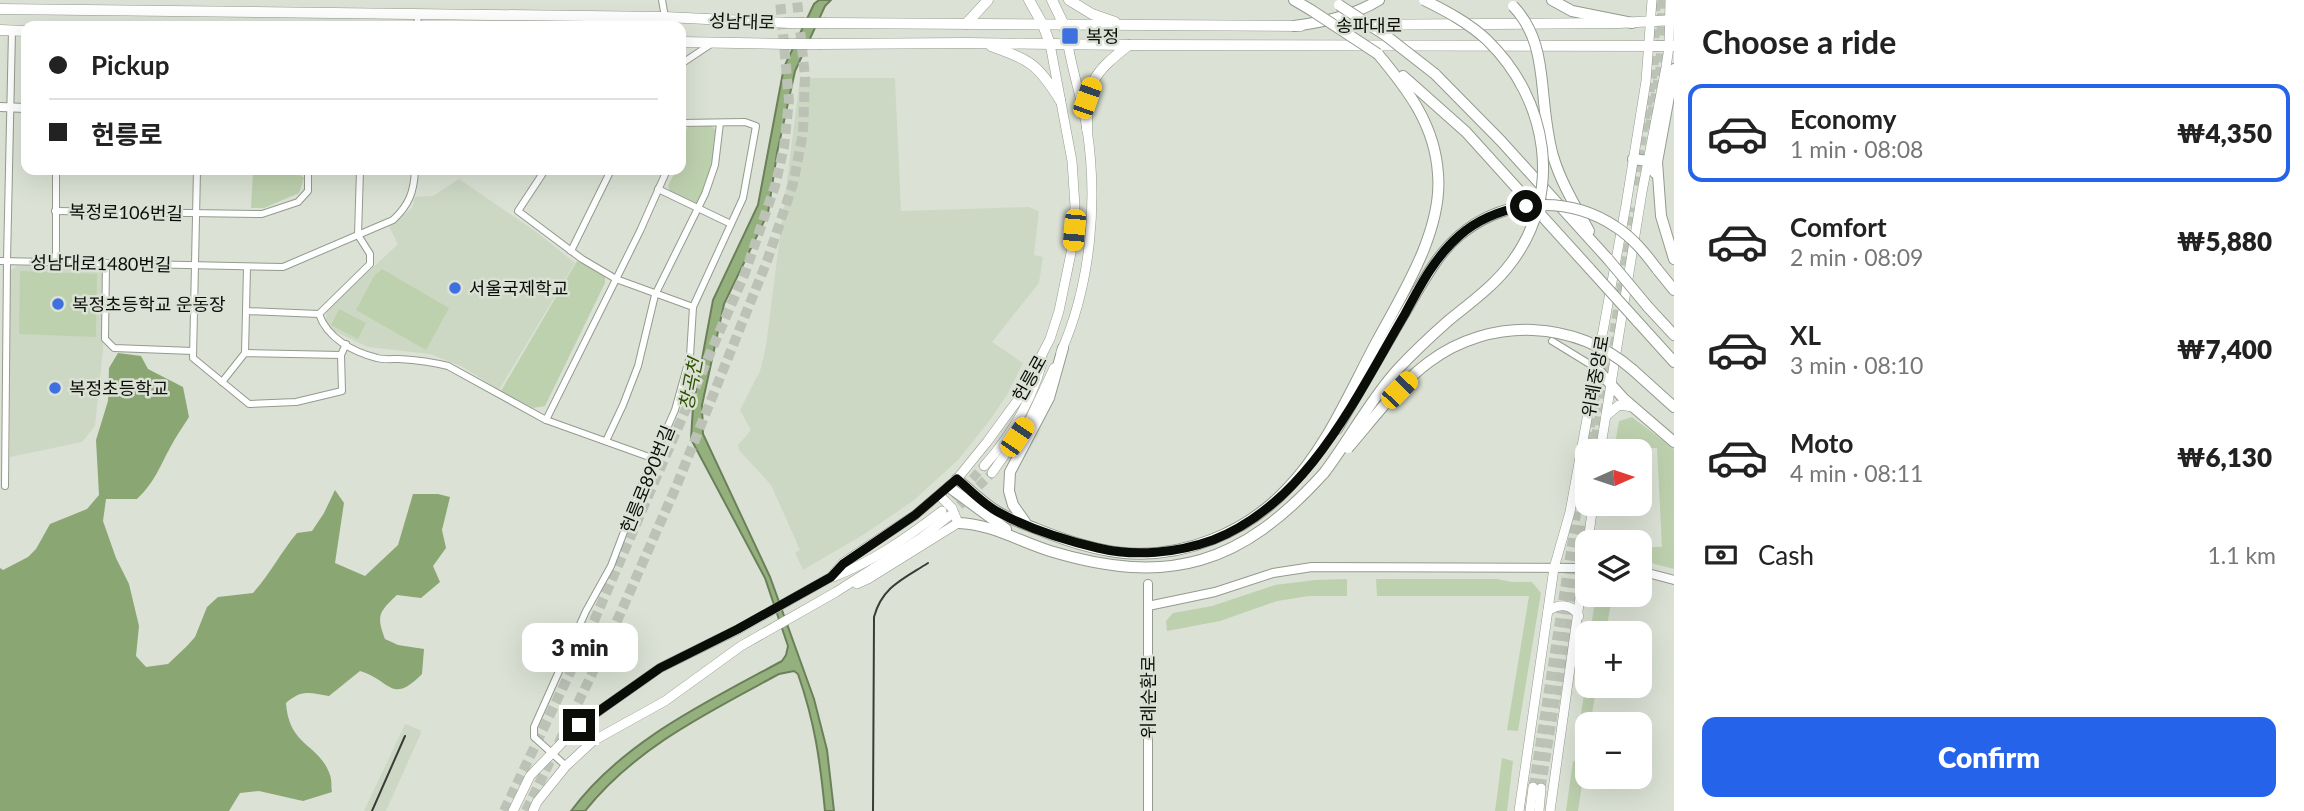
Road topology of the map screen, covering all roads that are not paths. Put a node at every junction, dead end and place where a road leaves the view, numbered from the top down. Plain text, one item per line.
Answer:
1 (662, 0) edge
2 (988, 0) edge
3 (1029, 0) edge
4 (1052, 0) edge
5 (1069, 0) edge
6 (1294, 0) edge
7 (1379, 0) edge
8 (1424, 0) edge
9 (1552, 0) edge
10 (1652, 0) edge
11 (1670, 0) edge
12 (1335, 2) edge
13 (1509, 3) edge
14 (0, 9) edge
15 (418, 15) junction
16 (665, 18) junction
17 (1672, 20) edge
18 (417, 21) edge
19 (1651, 22) junction
20 (1632, 23) junction
21 (965, 24) junction
22 (1043, 25) junction
23 (1064, 25) junction
24 (1126, 26) junction
25 (1294, 26) junction
26 (0, 30) edge
27 (12, 31) junction
28 (21, 31) edge
29 (686, 42) edge
30 (713, 43) junction
31 (984, 43) junction
32 (1050, 44) junction
33 (1068, 45) junction
34 (1129, 46) junction
35 (1649, 47) junction
36 (1672, 47) edge
37 (1378, 54) junction
38 (686, 61) edge
39 (1674, 69) edge
40 (1060, 100) junction
41 (5, 107) edge
42 (686, 123) edge
43 (720, 123) junction
44 (1087, 128) junction
45 (1633, 159) junction
46 (1648, 161) junction
47 (56, 175) edge
48 (197, 175) edge
49 (308, 175) edge
50 (360, 175) edge
51 (415, 175) edge
52 (542, 175) edge
53 (609, 175) edge
54 (665, 175) edge
55 (1657, 179) junction
56 (658, 189) junction
57 (697, 209) junction
58 (55, 211) junction
59 (197, 213) junction
60 (731, 224) junction
61 (358, 235) junction
62 (1594, 243) junction
63 (571, 251) junction
64 (1674, 259) edge
65 (3, 261) edge
66 (55, 263) junction
67 (106, 263) junction
68 (196, 266) junction
69 (247, 267) junction
70 (616, 279) junction
71 (1674, 290) edge
72 (655, 295) junction
73 (693, 307) junction
74 (246, 311) junction
75 (319, 314) junction
76 (1674, 335) edge
77 (1050, 339) junction
78 (1552, 341) dead end
79 (346, 344) junction
80 (1063, 348) junction
81 (193, 351) junction
82 (245, 353) junction
83 (341, 355) junction
84 (1674, 362) edge
85 (1596, 368) junction
86 (222, 383) junction
87 (1611, 385) junction
88 (1633, 407) junction
89 (1674, 407) edge
90 (1605, 417) junction
91 (546, 420) junction
92 (2, 428) edge
93 (1602, 439) edge
94 (606, 441) junction
95 (1674, 442) edge
96 (652, 458) junction
97 (1302, 472) junction
98 (1324, 473) junction
99 (957, 479) junction
100 (5, 485) dead end
101 (949, 488) junction
102 (939, 495) junction
103 (950, 517) junction
104 (1027, 525) junction
105 (1019, 538) junction
106 (1555, 568) junction
107 (1575, 568) edge
108 (1652, 574) edge
109 (831, 577) junction
110 (1674, 580) edge
111 (1148, 584) dead end
112 (1148, 606) junction
113 (1580, 607) edge
114 (1548, 611) junction
115 (1579, 616) junction
116 (552, 752) junction
117 (566, 766) junction
118 (513, 811) edge
119 (533, 811) edge
120 (1148, 811) edge
121 (1519, 811) edge
122 (1530, 811) edge
123 (1539, 811) edge
124 (1550, 811) edge

1 - 16 street
2 - 21 main road
3 - 22 main road, 헌릉로
4 - 23 main road, 헌릉로
5 - 24 main road
6 - 37 highway, bridge
7 - 25 highway
8 - 98 highway, bridge
9 - 20 highway
10 - 19 main road, 위례중앙로
11 - 17 main road, 위례중앙로
12 - 62 highway, bridge
13 - 62 highway, bridge
14 - 15 main road, 성남대로
15 - 16 main road, 성남대로
15 - 18 street
16 - 21 main road, 성남대로, bridge
17 - 19 main road, 송파대로
17 - 36 main road, 위례중앙로
19 - 20 main road, 송파대로
19 - 35 main road, 위례중앙로
20 - 25 main road, 송파대로
21 - 22 main road, 성남대로
22 - 23 main road, 성남대로
22 - 32 main road, 헌릉로
23 - 24 main road, 송파대로
23 - 33 main road, 헌릉로
24 - 25 main road, 송파대로
26 - 27 main road
27 - 28 main road
27 - 41 street, 성남대로1480번길
29 - 30 main road, 성남대로
30 - 31 main road, 성남대로, bridge
30 - 38 street
31 - 32 main road, 성남대로
31 - 40 main road
32 - 33 main road, 성남대로
32 - 40 main road, 헌릉로
33 - 34 main road, 송파대로
33 - 44 main road, 헌릉로
34 - 35 main road, 송파대로
34 - 44 main road
35 - 36 main road, 송파대로
35 - 45 main road, 위례중앙로
36 - 46 main road, 위례중앙로
37 - 84 highway, bridge
37 - 97 highway
39 - 55 highway
40 - 77 main road, 헌릉로
41 - 65 street, 성남대로1480번길
42 - 43 street, 헌릉로890번길
43 - 57 street
43 - 60 street, 헌릉로890번길
44 - 80 main road, 헌릉로
45 - 46 highway
45 - 85 main road, 위례중앙로
46 - 55 highway
46 - 87 main road, 위례중앙로
47 - 58 street, 복정로106번길
48 - 59 street
49 - 59 street, 복정로106번길
50 - 61 street
51 - 61 street, 성남대로1480번길
52 - 63 street
53 - 63 street
54 - 56 street
55 - 64 highway
56 - 57 street
56 - 70 street
57 - 60 street
57 - 72 street
58 - 59 street, 복정로106번길
58 - 66 street, 복정로106번길
59 - 68 street
60 - 73 street, 헌릉로890번길
61 - 69 street, 성남대로1480번길
61 - 75 street
62 - 76 highway, bridge
63 - 70 street
65 - 66 street, 성남대로1480번길
65 - 92 street, 성남대로1480번길
66 - 67 street, 성남대로1480번길
67 - 68 street, 성남대로1480번길
67 - 81 street
68 - 69 street, 성남대로1480번길
68 - 81 street
69 - 74 street
70 - 72 street
70 - 91 street
71 - 97 highway, bridge
72 - 73 street
72 - 94 street
73 - 96 street, 헌릉로890번길
74 - 75 street
74 - 82 street
75 - 79 street
77 - 80 main road, 헌릉로
77 - 99 main road, 헌릉로
78 - 85 street
79 - 83 street
79 - 91 street
80 - 104 highway
81 - 86 street
82 - 83 street
82 - 86 street
83 - 86 street
85 - 87 highway
85 - 106 main road, 위례중앙로
87 - 88 highway
87 - 90 main road, 위례중앙로
88 - 90 main road
88 - 95 highway
89 - 98 highway, bridge
90 - 93 main road, 위례중앙로
91 - 94 street
92 - 100 street, 성남대로1480번길
94 - 96 street
96 - 116 street, 헌릉로890번길
97 - 104 highway
98 - 105 highway
99 - 101 main road, 헌릉로
99 - 104 highway
101 - 102 main road, 헌릉로
101 - 105 highway
102 - 103 main road
102 - 109 main road, 헌릉로
103 - 105 highway
103 - 109 main road
103 - 117 main road
106 - 107 street
106 - 112 street
106 - 114 main road, 위례중앙로
108 - 110 street
109 - 116 main road, 헌릉로
111 - 112 street, 위례순환로
112 - 120 street, 위례순환로
113 - 115 main road
114 - 115 main road
114 - 121 main road, 위례중앙로
115 - 124 main road
116 - 117 street, 헌릉로890번길
116 - 118 main road, 헌릉로
117 - 119 main road
122 - 123 main road

